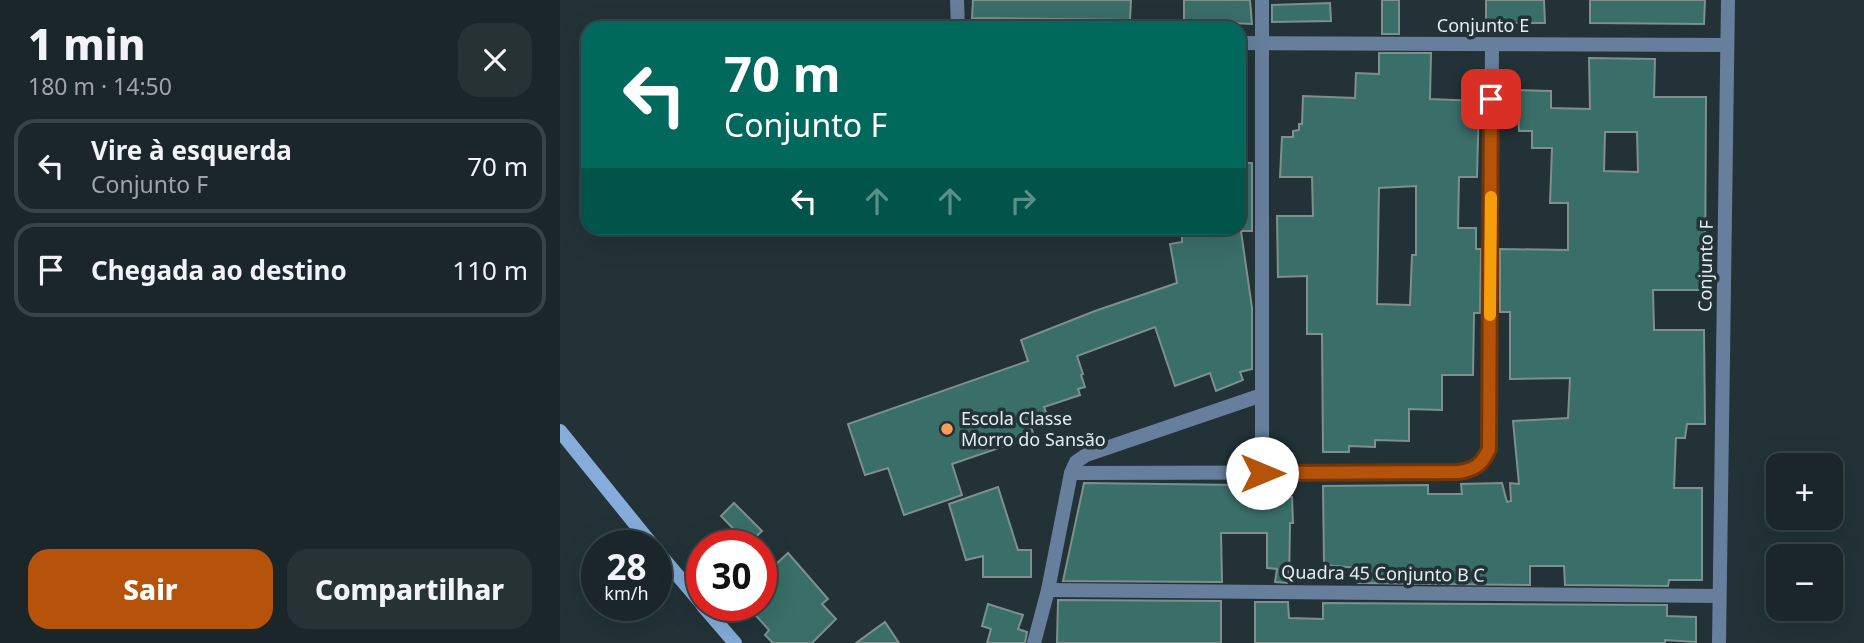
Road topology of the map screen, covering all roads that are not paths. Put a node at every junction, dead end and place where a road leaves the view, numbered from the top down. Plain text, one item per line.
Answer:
1 (957, 0) edge
2 (1262, 0) edge
3 (1728, 0) edge
4 (958, 21) edge
5 (1246, 43) edge
6 (1261, 44) junction
7 (1492, 45) junction
8 (1727, 45) junction
9 (1262, 395) junction
10 (560, 432) edge
11 (1070, 473) junction
12 (1262, 473) junction
13 (640, 530) edge
14 (672, 569) edge
15 (686, 586) edge
16 (1048, 590) junction
17 (1718, 597) junction
18 (716, 621) edge
19 (735, 643) edge
20 (1034, 643) edge
21 (1719, 643) edge

1 - 4 street
2 - 6 street
3 - 8 street, Conjunto F
5 - 6 street, Conjunto E
6 - 7 street, Conjunto E
6 - 9 street
7 - 8 street, Conjunto E
7 - 12 street
8 - 17 street, Conjunto F
9 - 11 street
9 - 12 street
10 - 13 street
11 - 12 street
11 - 16 street
14 - 15 street
16 - 17 street, Quadra 45 Conjunto B C
16 - 20 street
17 - 21 street, Conjunto F
18 - 19 street

